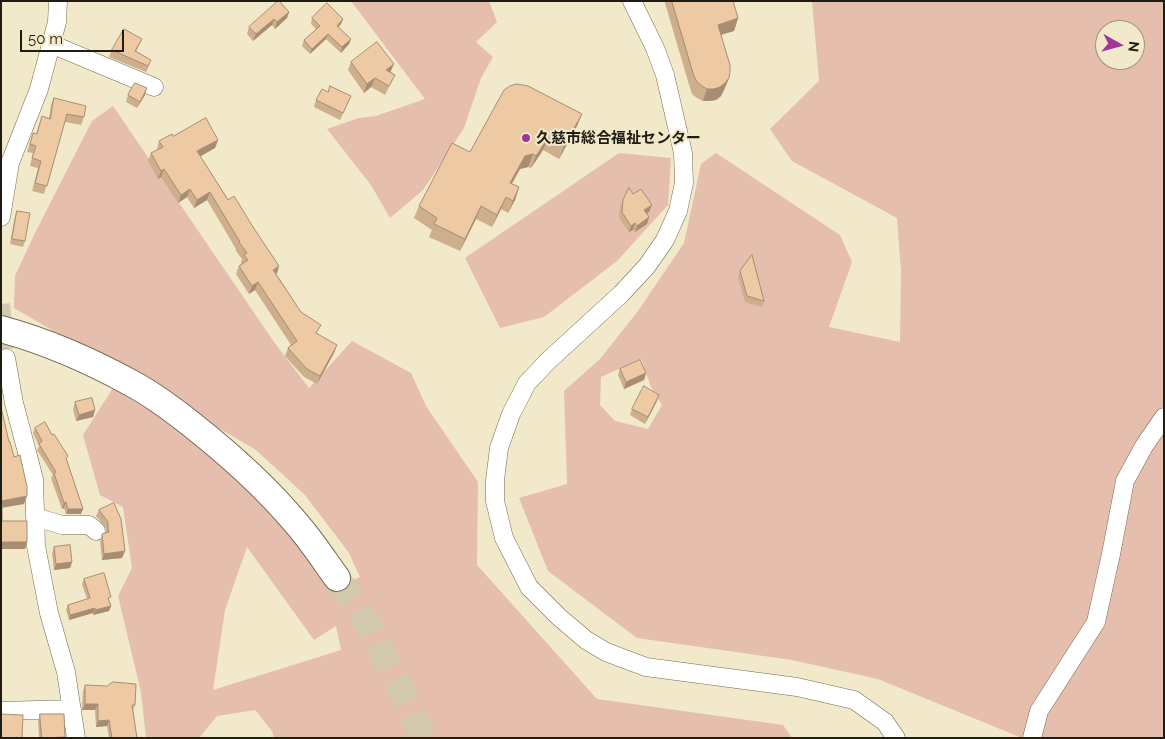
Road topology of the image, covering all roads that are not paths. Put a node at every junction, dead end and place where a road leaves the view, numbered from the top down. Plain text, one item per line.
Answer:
1 (58, 1) edge
2 (632, 1) edge
3 (51, 44) junction
4 (154, 87) dead end
5 (1, 217) edge
6 (1, 329) edge
7 (6, 358) dead end
8 (8, 402) edge
9 (1164, 417) edge
10 (35, 517) junction
11 (96, 531) dead end
12 (338, 578) tunnel mouth
13 (72, 709) junction
14 (1, 711) edge
15 (76, 738) edge
16 (896, 738) edge
17 (1032, 738) edge

1 - 3 street
2 - 16 street
3 - 4 street
3 - 5 street
6 - 12 highway
7 - 8 street
8 - 10 street
9 - 17 street
10 - 11 street
10 - 13 street
13 - 14 street
13 - 15 street

